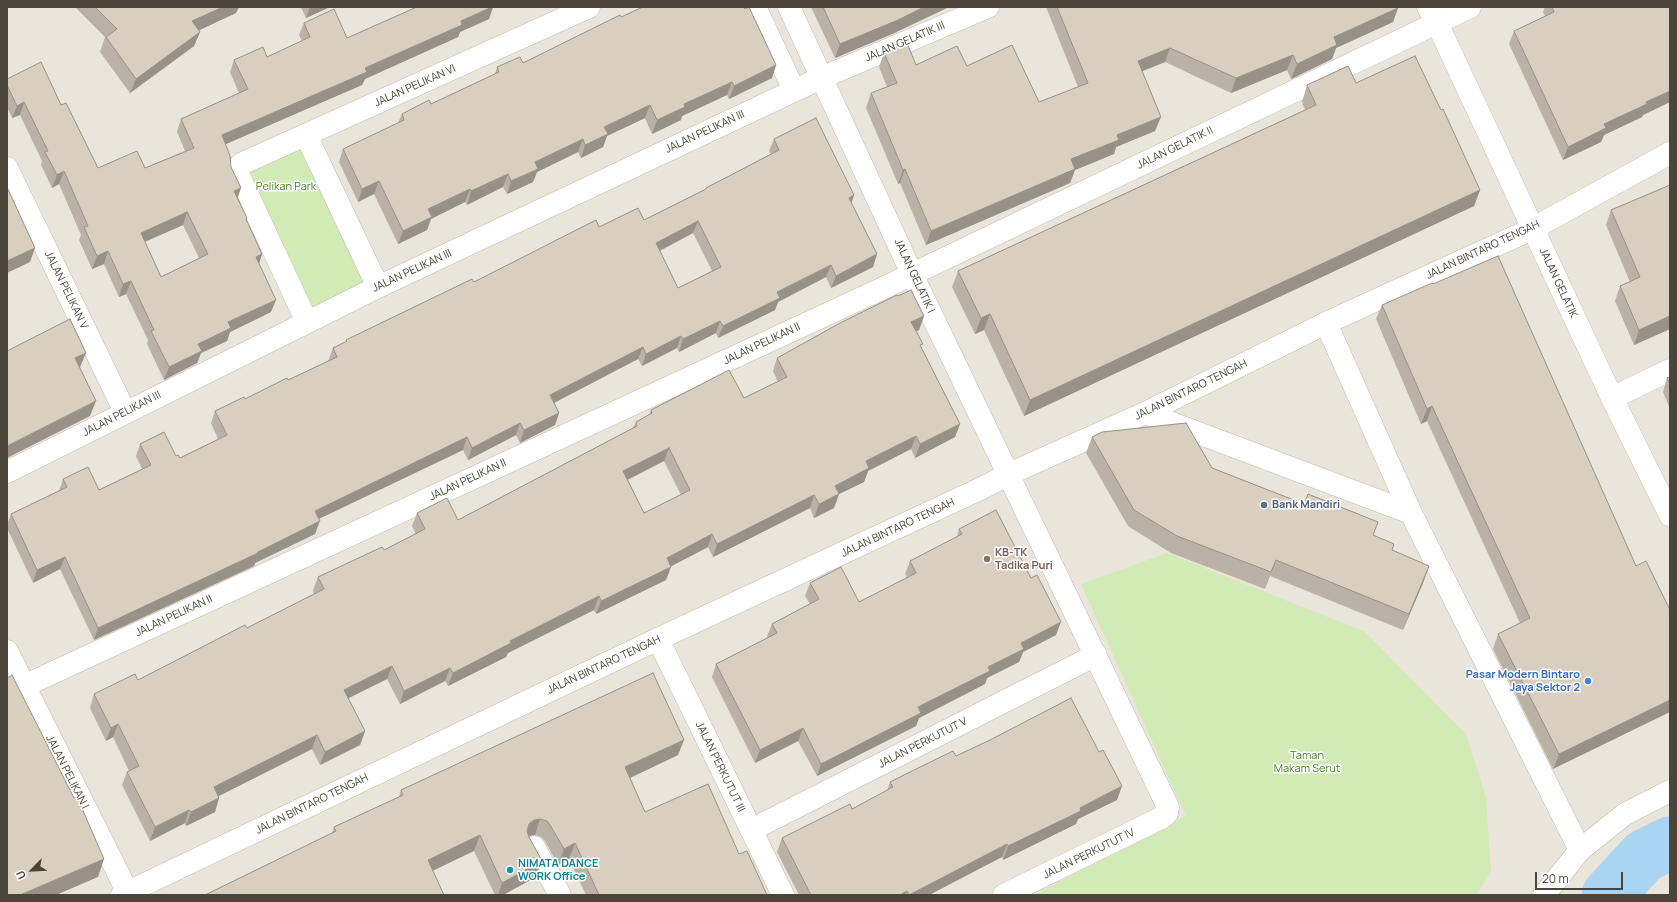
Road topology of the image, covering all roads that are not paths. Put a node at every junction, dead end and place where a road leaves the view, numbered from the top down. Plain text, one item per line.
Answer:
1 (589, 7) edge
2 (755, 7) edge
3 (789, 7) edge
4 (988, 7) edge
5 (1470, 7) edge
6 (1433, 15) edge
7 (821, 78) junction
8 (794, 90) junction
9 (306, 135) junction
10 (1670, 153) edge
11 (7, 168) edge
12 (1532, 229) junction
13 (912, 274) junction
14 (378, 287) junction
15 (307, 322) junction
16 (1326, 323) junction
17 (1670, 370) edge
18 (1612, 398) junction
19 (125, 412) junction
20 (1145, 413) junction
21 (7, 472) edge
22 (1009, 474) junction
23 (1411, 513) junction
24 (1670, 515) edge
25 (658, 639) junction
26 (7, 651) edge
27 (1096, 655) junction
28 (24, 686) junction
29 (1670, 792) edge
30 (1168, 807) joint
31 (751, 830) junction
32 (534, 847) edge
33 (1580, 850) junction
34 (126, 894) edge
35 (560, 895) edge
36 (783, 895) edge
37 (1004, 895) edge
38 (1544, 895) edge

1 - 9 street, JALAN PELIKAN VI
2 - 8 street
3 - 7 street, JALAN GELATIK I
4 - 7 street, JALAN GELATIK III
5 - 6 street, JALAN GELATIK II
6 - 12 street, JALAN GELATIK
6 - 13 street, JALAN GELATIK II
7 - 8 street, JALAN PELIKAN III
7 - 13 street, JALAN GELATIK I
8 - 14 street, JALAN PELIKAN III
9 - 14 street
9 - 15 street, JALAN PELIKAN VI
10 - 12 street, JALAN BINTARO TENGAH
11 - 19 street, JALAN PELIKAN V
12 - 16 street, JALAN BINTARO TENGAH
12 - 18 street, JALAN GELATIK
13 - 22 street, JALAN GELATIK I
13 - 28 street, JALAN PELIKAN II
14 - 15 street, JALAN PELIKAN III
15 - 19 street, JALAN PELIKAN III
16 - 20 street, JALAN BINTARO TENGAH
16 - 23 street
17 - 18 street
18 - 24 street, JALAN GELATIK
19 - 21 street, JALAN PELIKAN III
20 - 22 street, JALAN BINTARO TENGAH
20 - 23 street
22 - 25 street, JALAN BINTARO TENGAH
22 - 27 street, JALAN GELATIK I
23 - 33 street
25 - 31 street, JALAN PERKUTUT III
25 - 34 street, JALAN BINTARO TENGAH
26 - 28 street, JALAN PELIKAN I
27 - 30 street, JALAN GELATIK I
27 - 31 street, JALAN PERKUTUT V
28 - 34 street, JALAN PELIKAN I
29 - 33 street
30 - 37 street, JALAN PERKUTUT IV
31 - 36 street, JALAN PERKUTUT III
32 - 35 street
33 - 38 street

